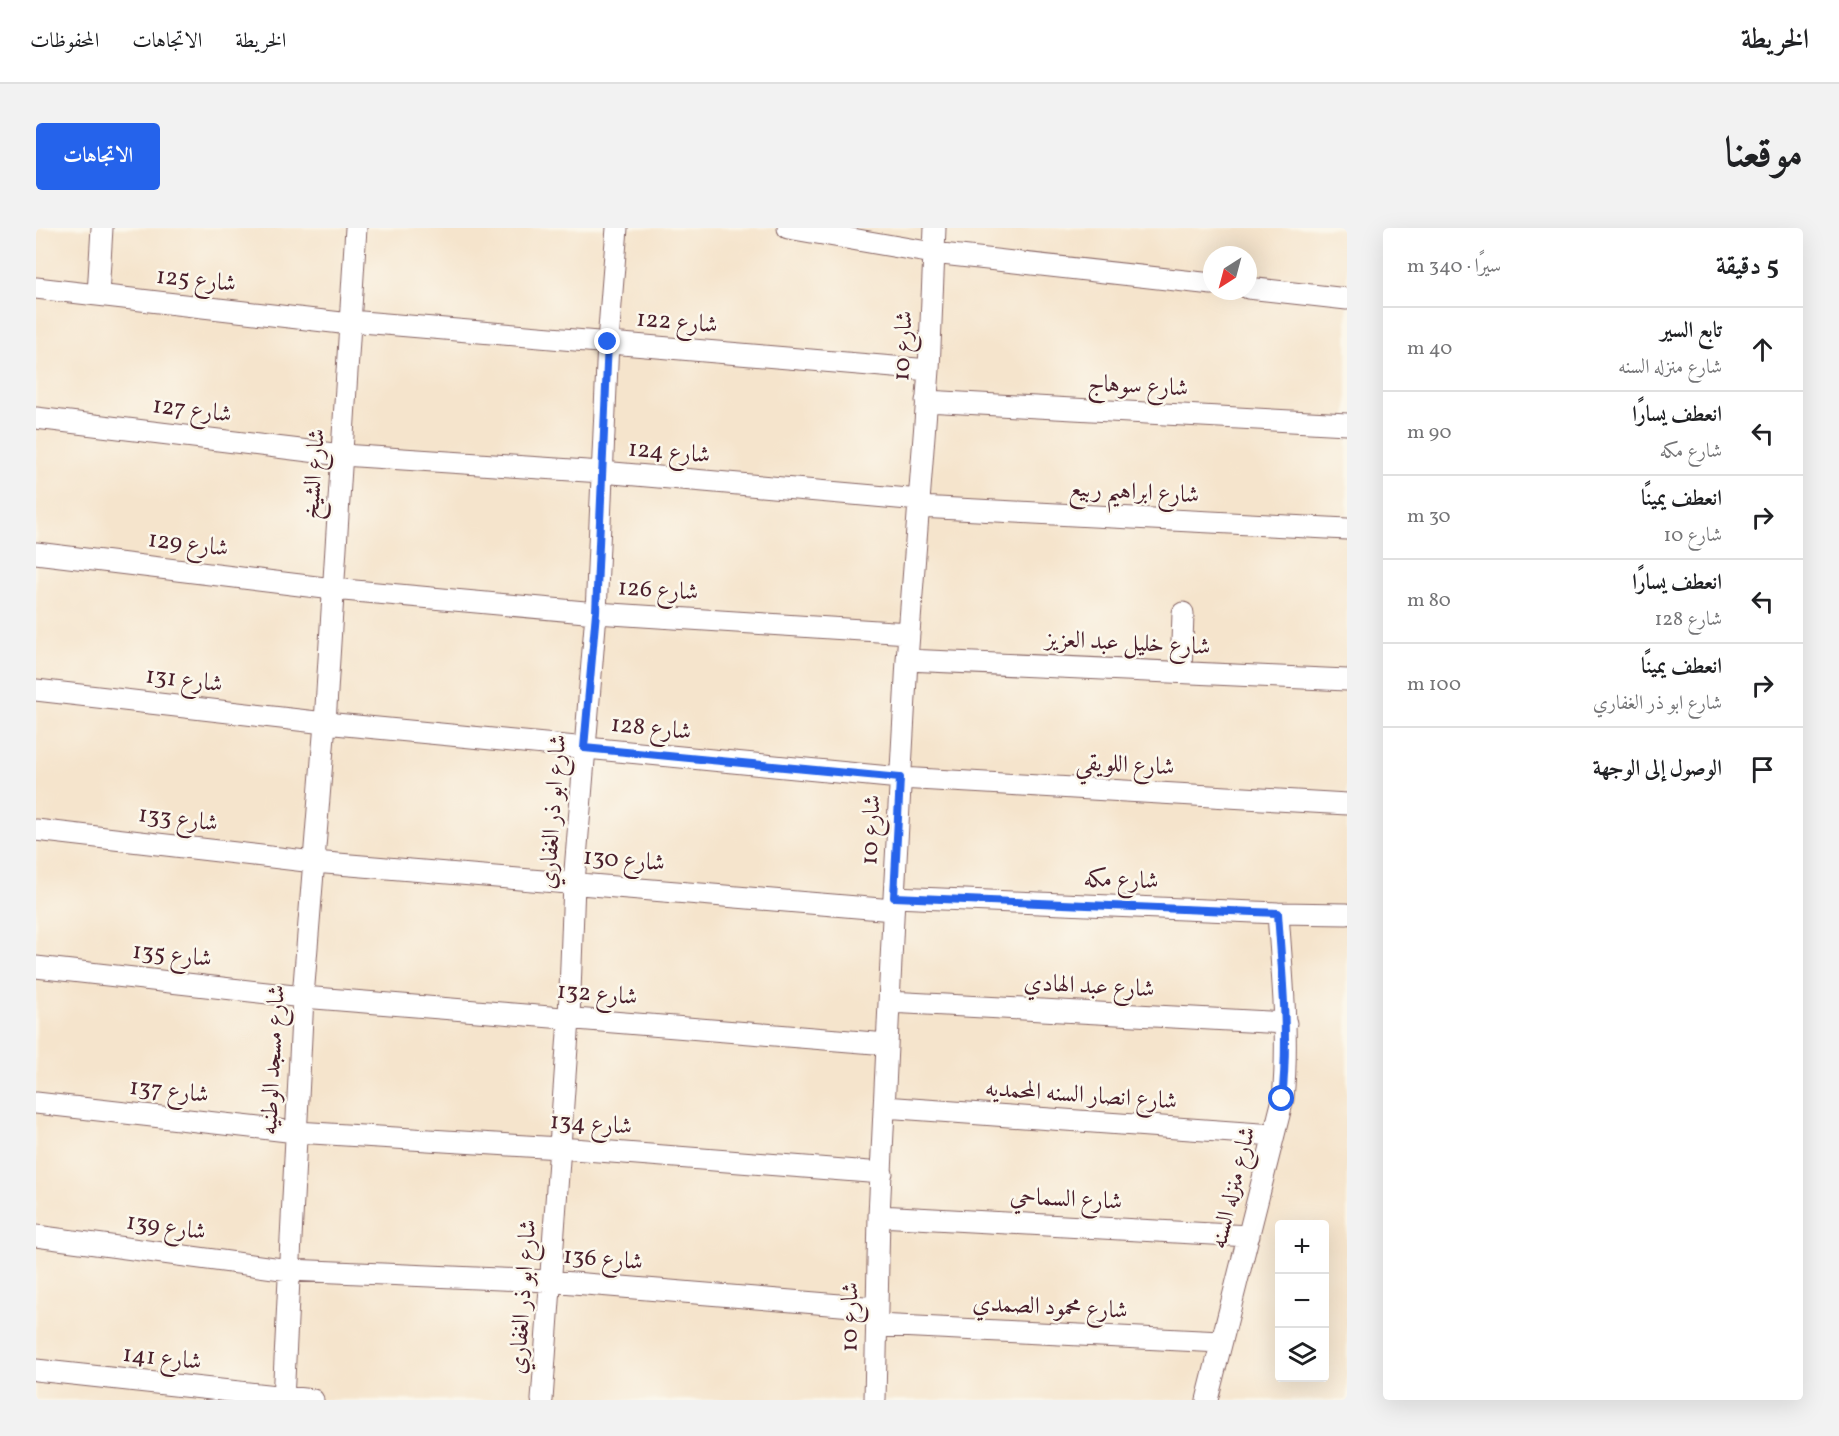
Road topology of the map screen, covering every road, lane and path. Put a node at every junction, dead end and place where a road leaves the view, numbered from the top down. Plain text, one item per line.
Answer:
1 (102, 228) edge
2 (356, 228) edge
3 (617, 228) edge
4 (788, 228) edge
5 (935, 228) edge
6 (933, 253) junction
7 (1203, 283) edge
8 (36, 288) edge
9 (1257, 289) edge
10 (98, 296) junction
11 (1347, 299) edge
12 (350, 323) junction
13 (608, 342) junction
14 (929, 370) junction
15 (926, 400) junction
16 (36, 418) edge
17 (1347, 424) edge
18 (342, 455) junction
19 (602, 472) junction
20 (919, 503) junction
21 (1347, 530) edge
22 (36, 553) edge
23 (333, 589) junction
24 (596, 612) junction
25 (1183, 613) dead end
26 (909, 633) junction
27 (907, 660) junction
28 (1181, 672) junction
29 (1347, 680) edge
30 (36, 690) edge
31 (325, 723) junction
32 (584, 748) junction
33 (900, 778) junction
34 (1347, 804) edge
35 (36, 830) edge
36 (314, 862) junction
37 (574, 883) junction
38 (893, 903) junction
39 (1278, 913) junction
40 (1347, 914) edge
41 (36, 967) edge
42 (303, 997) junction
43 (889, 1002) junction
44 (569, 1019) junction
45 (1286, 1023) junction
46 (887, 1044) junction
47 (36, 1103) edge
48 (884, 1107) junction
49 (296, 1132) junction
50 (1274, 1135) junction
51 (560, 1148) junction
52 (882, 1173) junction
53 (879, 1216) junction
54 (36, 1236) edge
55 (1249, 1236) junction
56 (289, 1270) junction
57 (549, 1281) junction
58 (877, 1316) junction
59 (1221, 1342) junction
60 (36, 1370) edge
61 (283, 1399) edge
62 (314, 1400) edge
63 (542, 1400) edge
64 (875, 1400) edge
65 (1207, 1400) edge

1 - 10 street
2 - 12 street, شارع الشيخ
3 - 13 street, شارع ابو ذر الغفاري
4 - 6 street
5 - 6 street, شارع 10
6 - 7 street
6 - 14 street, شارع 10
8 - 10 street, شارع 125
9 - 11 street
10 - 12 street, شارع 125
12 - 13 street, شارع 122
12 - 18 street, شارع الشيخ
13 - 14 street, شارع 122
13 - 19 street, شارع ابو ذر الغفاري
14 - 15 street, شارع 10
15 - 17 street, شارع سوهاج
15 - 20 street, شارع 10
16 - 18 street, شارع 127
18 - 19 street, شارع 124
18 - 23 street, شارع الشيخ
19 - 20 street, شارع 124
19 - 24 street, شارع ابو ذر الغفاري
20 - 21 street, شارع ابراهيم ربيع
20 - 26 street, شارع 10
22 - 23 street, شارع 129
23 - 24 street, شارع 126
23 - 31 street, شارع الشيخ
24 - 26 street, شارع 126
24 - 32 street, شارع ابو ذر الغفاري
25 - 28 street
26 - 27 street, شارع 10
27 - 28 street, شارع خليل عبد العزيز
27 - 33 street, شارع 10
28 - 29 street, شارع خليل عبد العزيز
30 - 31 street, شارع 131
31 - 32 street, شارع 128
31 - 36 street, شارع مسجد الوطنيه
32 - 33 street, شارع 128
32 - 37 street, شارع ابو ذر الغفاري
33 - 34 street, شارع اللويقي
33 - 38 street, شارع 10
35 - 36 street, شارع 133
36 - 37 street, شارع 130
36 - 42 street, شارع مسجد الوطنيه
37 - 38 street, شارع 130
37 - 44 street, شارع ابو ذر الغفاري
38 - 39 street, شارع مكه
38 - 43 street, شارع 10
39 - 40 street, شارع مكه
39 - 45 street, شارع منزله السنه
41 - 42 street, شارع 135
42 - 44 street, شارع 132
42 - 49 street, شارع مسجد الوطنيه
43 - 45 street, شارع عبد الهادي
43 - 46 street, شارع 10
44 - 46 street, شارع 132
44 - 51 street, شارع ابو ذر الغفاري
45 - 50 street, شارع منزله السنه
46 - 48 street, شارع 10
47 - 49 street, شارع 137
48 - 50 street, شارع انصار السنه المحمديه
48 - 52 street, شارع 10
49 - 51 street, شارع 134
49 - 56 street, شارع مسجد الوطنيه
50 - 55 street, شارع منزله السنه
51 - 52 street, شارع 134
51 - 57 street, شارع ابو ذر الغفاري
52 - 53 street, شارع 10
53 - 55 street, شارع السماحي
53 - 58 street, شارع 10
54 - 56 street, شارع 139
55 - 59 street, شارع منزله السنه
56 - 57 street, شارع 136
56 - 61 street, شارع مسجد الوطنيه
57 - 58 street, شارع 136
57 - 63 street, شارع ابو ذر الغفاري
58 - 59 street, شارع محمود الصمدي
58 - 64 street, شارع 10
59 - 65 street, شارع منزله السنه
60 - 61 street, شارع 141
61 - 62 street, شارع 141

